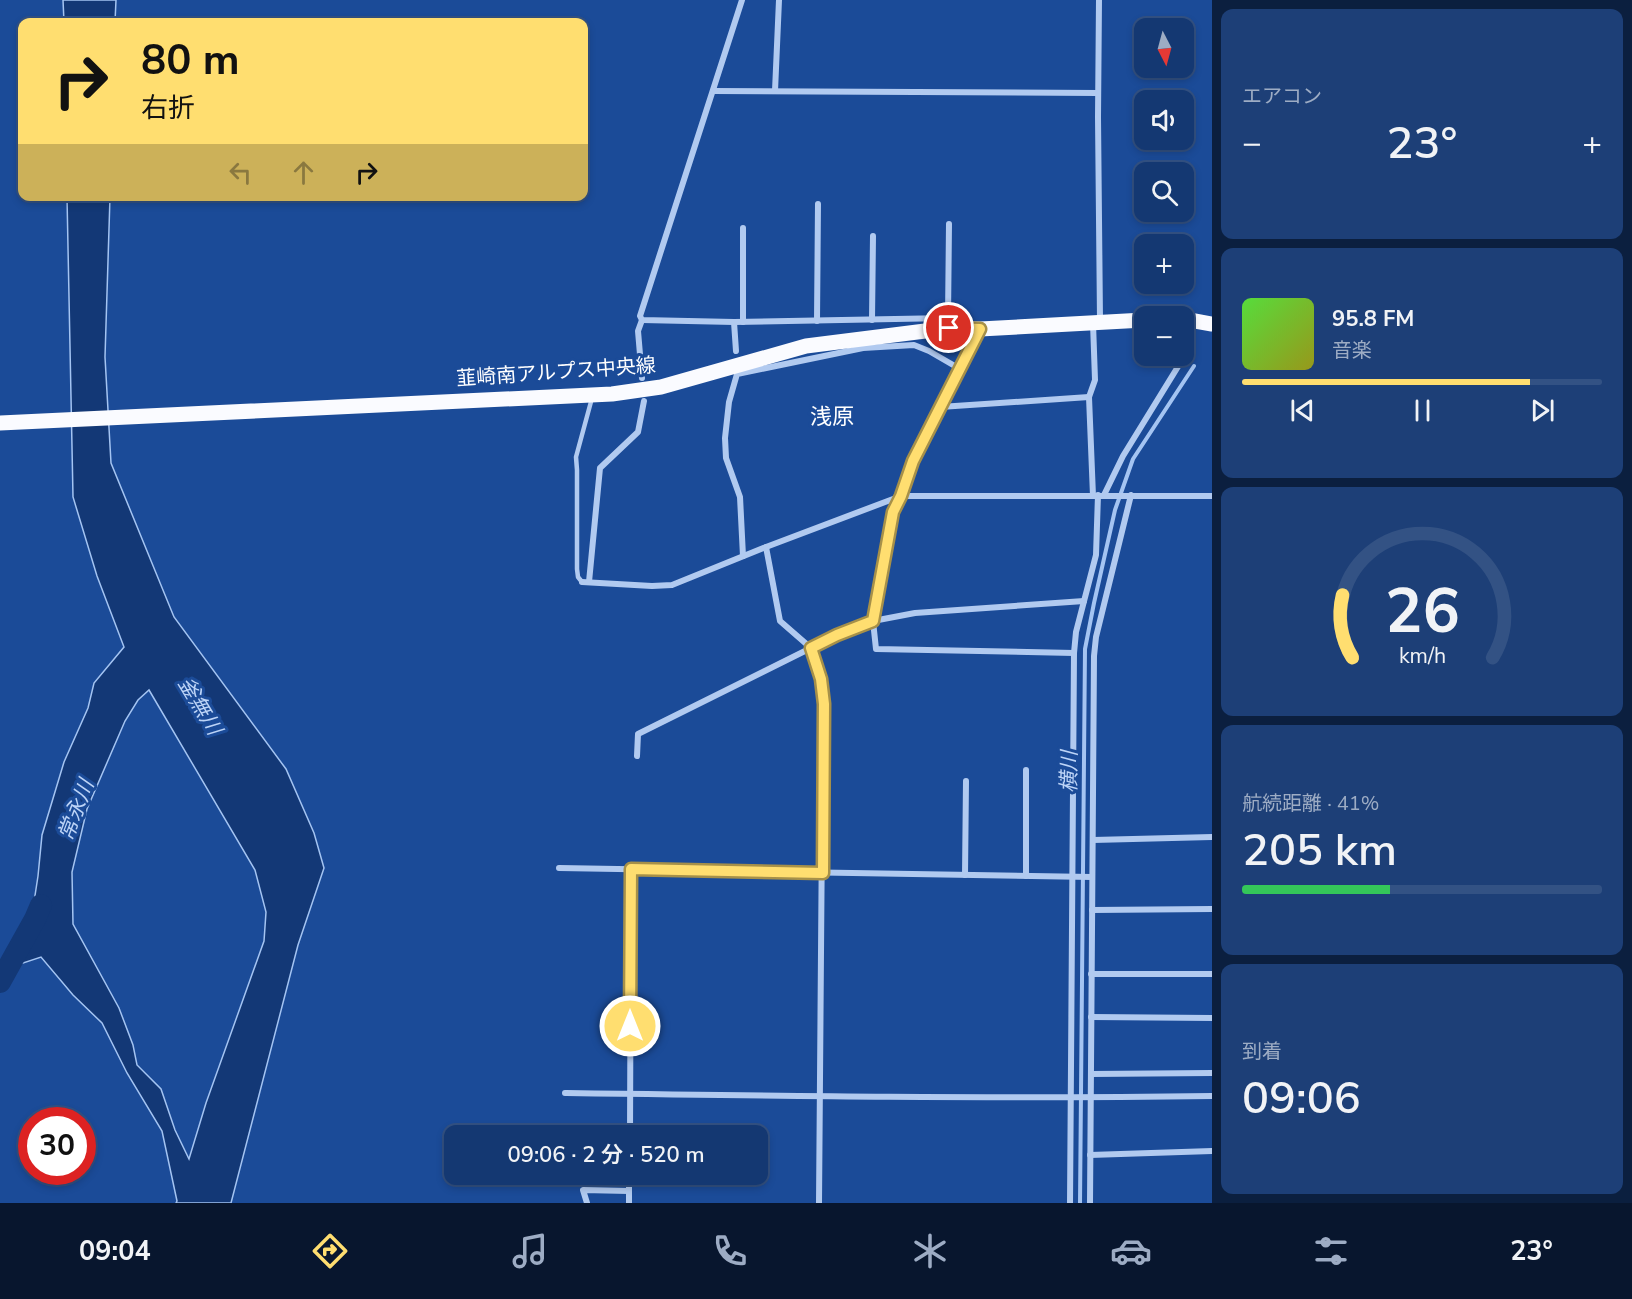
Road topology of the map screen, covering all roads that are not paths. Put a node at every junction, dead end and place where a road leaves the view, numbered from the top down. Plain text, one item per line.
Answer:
1 (742, 0) edge
2 (779, 0) edge
3 (1099, 0) edge
4 (713, 91) junction
5 (775, 91) junction
6 (1098, 93) junction
7 (818, 204) dead end
8 (949, 224) dead end
9 (743, 228) dead end
10 (873, 236) dead end
11 (642, 320) junction
12 (872, 320) junction
13 (1134, 320) edge
14 (818, 321) junction
15 (1194, 321) edge
16 (734, 322) junction
17 (743, 322) junction
18 (1096, 322) junction
19 (949, 323) junction
20 (1212, 324) edge
21 (980, 329) junction
22 (736, 351) dead end
23 (1178, 366) edge
24 (960, 369) junction
25 (642, 378) dead end
26 (587, 395) junction
27 (1089, 397) junction
28 (644, 401) dead end
29 (940, 407) junction
30 (0, 423) edge
31 (1101, 495) junction
32 (901, 496) junction
33 (1128, 496) junction
34 (1212, 496) edge
35 (766, 547) junction
36 (743, 556) junction
37 (585, 582) junction
38 (1084, 601) junction
39 (873, 621) junction
40 (811, 648) junction
41 (1074, 653) junction
42 (637, 756) dead end
43 (1026, 770) dead end
44 (966, 781) dead end
45 (1212, 837) edge
46 (1093, 840) junction
47 (559, 868) dead end
48 (631, 869) junction
49 (823, 873) junction
50 (965, 875) junction
51 (1026, 876) junction
52 (1073, 877) junction
53 (1092, 877) junction
54 (1212, 909) edge
55 (1092, 910) junction
56 (1091, 974) junction
57 (1212, 974) edge
58 (1091, 1017) junction
59 (1212, 1018) edge
60 (1212, 1073) edge
61 (1091, 1074) junction
62 (565, 1093) dead end
63 (630, 1094) junction
64 (820, 1096) junction
65 (1212, 1096) edge
66 (1071, 1097) junction
67 (1090, 1098) junction
68 (630, 1125) edge
69 (1212, 1151) edge
70 (1090, 1155) junction
71 (629, 1185) edge
72 (629, 1191) junction
73 (586, 1203) edge
74 (629, 1203) edge
75 (819, 1203) edge
76 (1070, 1203) edge
77 (1089, 1203) edge

1 - 4 street
2 - 5 street
3 - 6 street
4 - 5 street
4 - 11 street
5 - 6 street
6 - 18 street
7 - 14 street
8 - 19 street
9 - 17 street
10 - 12 street
11 - 16 street
11 - 25 street
12 - 14 street
12 - 19 street
13 - 18 main road, 韮崎南アルプス中央線
14 - 17 street
15 - 20 main road
16 - 17 street
16 - 22 street
18 - 21 main road, 韮崎南アルプス中央線
18 - 27 street
19 - 21 main road, 韮崎南アルプス中央線
19 - 26 main road, 韮崎南アルプス中央線
21 - 24 street
23 - 31 street
24 - 29 street
24 - 36 street
26 - 30 main road, 韮崎南アルプス中央線
26 - 37 lane
27 - 29 street
27 - 31 street
28 - 37 street
29 - 32 street
31 - 32 street
31 - 33 street
31 - 38 street
32 - 35 street
32 - 39 street
33 - 34 street
33 - 46 street
35 - 36 street
35 - 40 street
36 - 37 street
38 - 39 street
38 - 41 street
39 - 40 street
39 - 41 street
40 - 42 street
40 - 49 street
41 - 52 street
43 - 51 street
44 - 50 street
45 - 46 street
46 - 53 street
47 - 48 street
48 - 49 street
48 - 63 street
49 - 50 street
49 - 64 street
50 - 51 street
51 - 52 street
52 - 53 street
52 - 66 street
53 - 55 street
54 - 55 street
55 - 56 street
56 - 57 street
56 - 58 street
58 - 59 street
58 - 61 street
60 - 61 street
61 - 67 street
62 - 63 street
63 - 64 street
63 - 68 street
64 - 66 street
64 - 75 street
65 - 67 street
66 - 67 street
66 - 76 street
67 - 70 street
69 - 70 street
70 - 77 street
71 - 72 street
72 - 73 street
72 - 74 street

